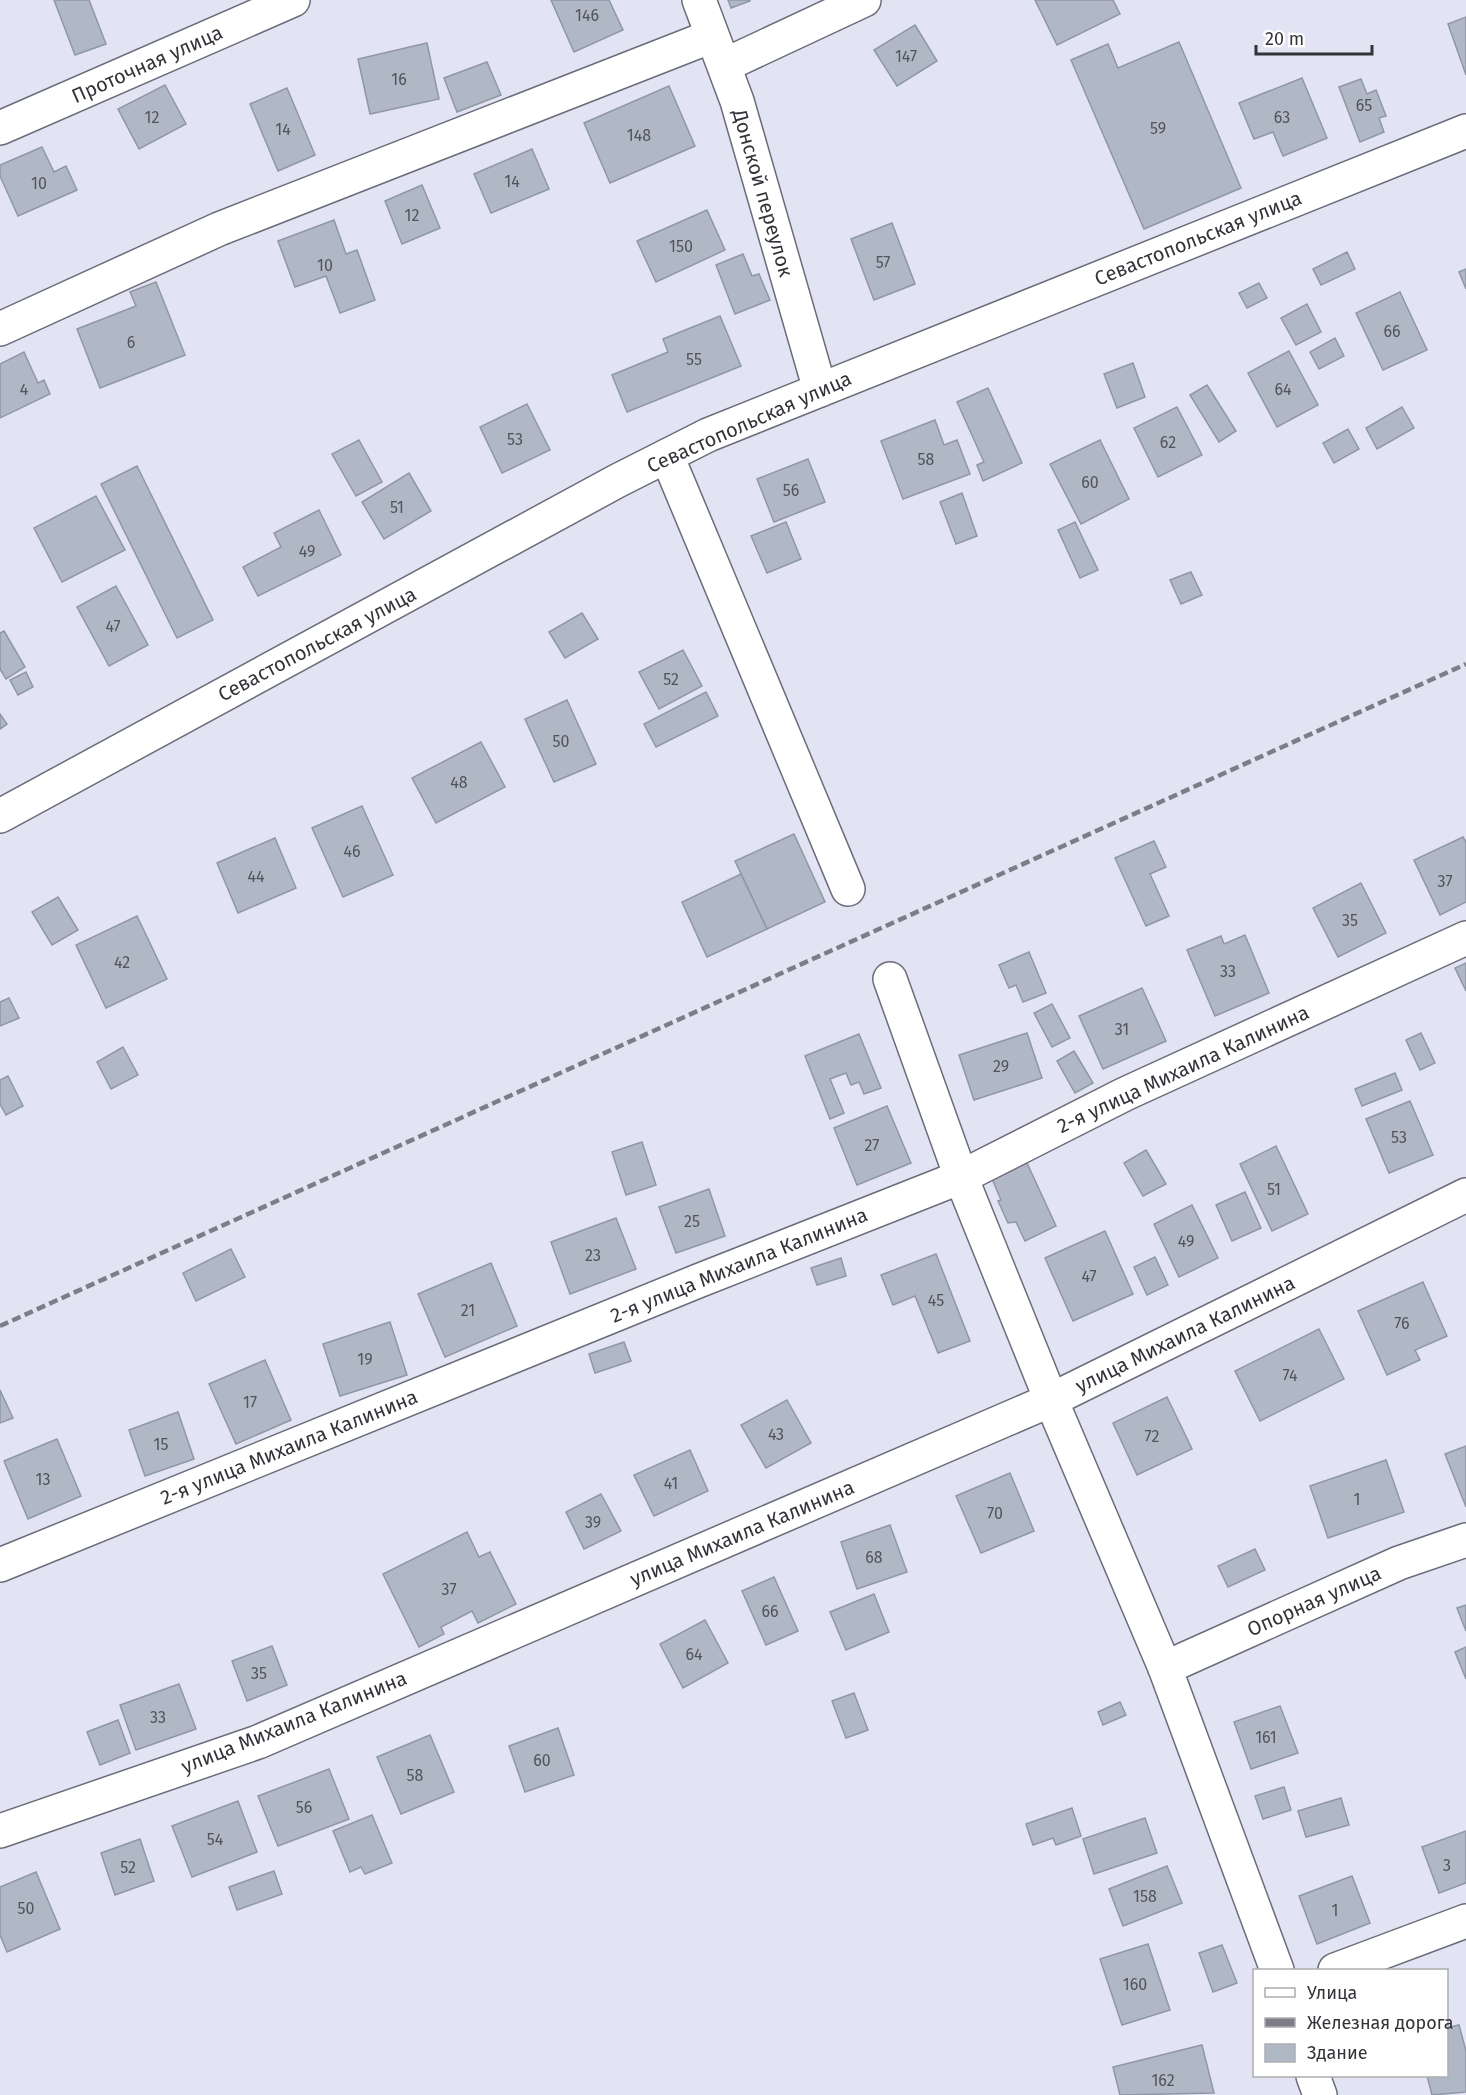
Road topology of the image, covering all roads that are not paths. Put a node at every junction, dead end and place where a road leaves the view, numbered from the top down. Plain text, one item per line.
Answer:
1 (293, 0) edge
2 (699, 0) edge
3 (864, 0) edge
4 (719, 50) junction
5 (0, 128) edge
6 (1466, 131) edge
7 (0, 328) edge
8 (820, 390) junction
9 (667, 456) junction
10 (0, 816) edge
11 (848, 889) dead end
12 (1466, 938) edge
13 (890, 979) dead end
14 (961, 1177) junction
15 (1466, 1195) edge
16 (1051, 1400) junction
17 (1466, 1539) edge
18 (0, 1565) edge
19 (1165, 1668) junction
20 (0, 1831) edge
21 (1466, 1921) edge
22 (1276, 1969) edge
23 (1340, 1969) edge
24 (1313, 2077) edge
25 (1320, 2095) edge

1 - 5 street, Проточная улица
2 - 4 street, Донской переулок
3 - 4 street
4 - 7 street
4 - 8 street, Донской переулок
6 - 8 street, Севастопольская улица
8 - 9 street, Севастопольская улица
9 - 10 street, Севастопольская улица
9 - 11 street
12 - 14 street, 2-я улица Михаила Калинина
13 - 14 street
14 - 16 street
14 - 18 street, 2-я улица Михаила Калинина
15 - 16 street, улица Михаила Калинина
16 - 19 street
16 - 20 street, улица Михаила Калинина
17 - 19 street, Опорная улица
19 - 22 street
21 - 23 street
24 - 25 street

